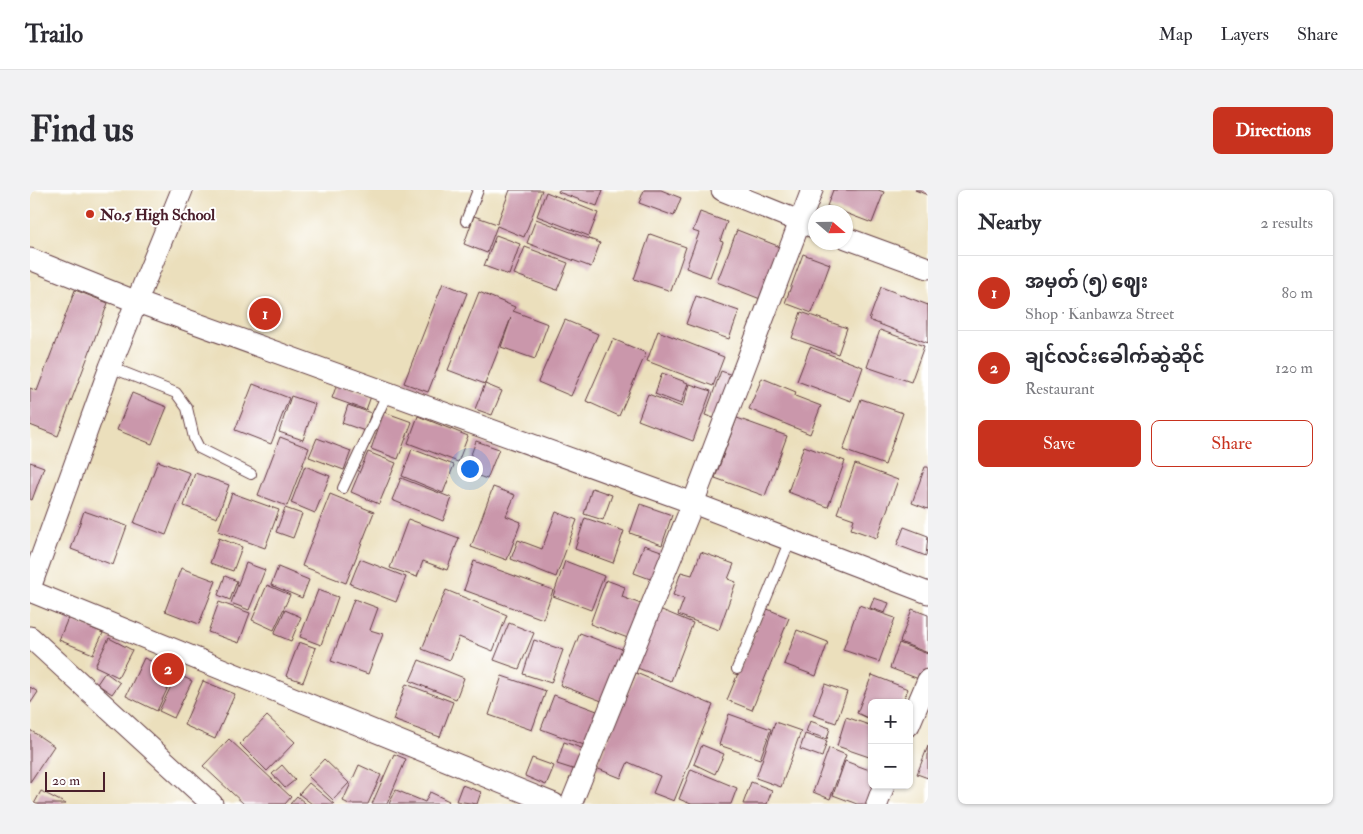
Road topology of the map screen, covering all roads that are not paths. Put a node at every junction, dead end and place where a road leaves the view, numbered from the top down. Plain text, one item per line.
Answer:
1 (182, 190) edge
2 (478, 190) edge
3 (722, 190) edge
4 (812, 190) edge
5 (810, 205) edge
6 (466, 221) dead end
7 (808, 225) edge
8 (853, 241) edge
9 (30, 259) edge
10 (928, 268) edge
11 (137, 302) junction
12 (110, 367) junction
13 (388, 392) junction
14 (251, 474) dead end
15 (343, 488) dead end
16 (693, 503) junction
17 (790, 540) junction
18 (30, 589) edge
19 (928, 593) edge
20 (30, 637) edge
21 (737, 669) dead end
22 (928, 680) edge
23 (913, 716) edge
24 (883, 789) edge
25 (212, 804) edge
26 (554, 804) edge
27 (571, 804) edge
28 (877, 804) edge

1 - 11 street
2 - 6 lane
3 - 7 street
4 - 5 street
7 - 16 street
8 - 10 street
9 - 11 street
11 - 12 street
11 - 13 street
12 - 14 lane
12 - 18 street
13 - 15 lane
13 - 16 street
16 - 17 street
16 - 27 street
17 - 19 street
17 - 21 lane
18 - 26 street
20 - 25 street
22 - 23 street
24 - 28 street

